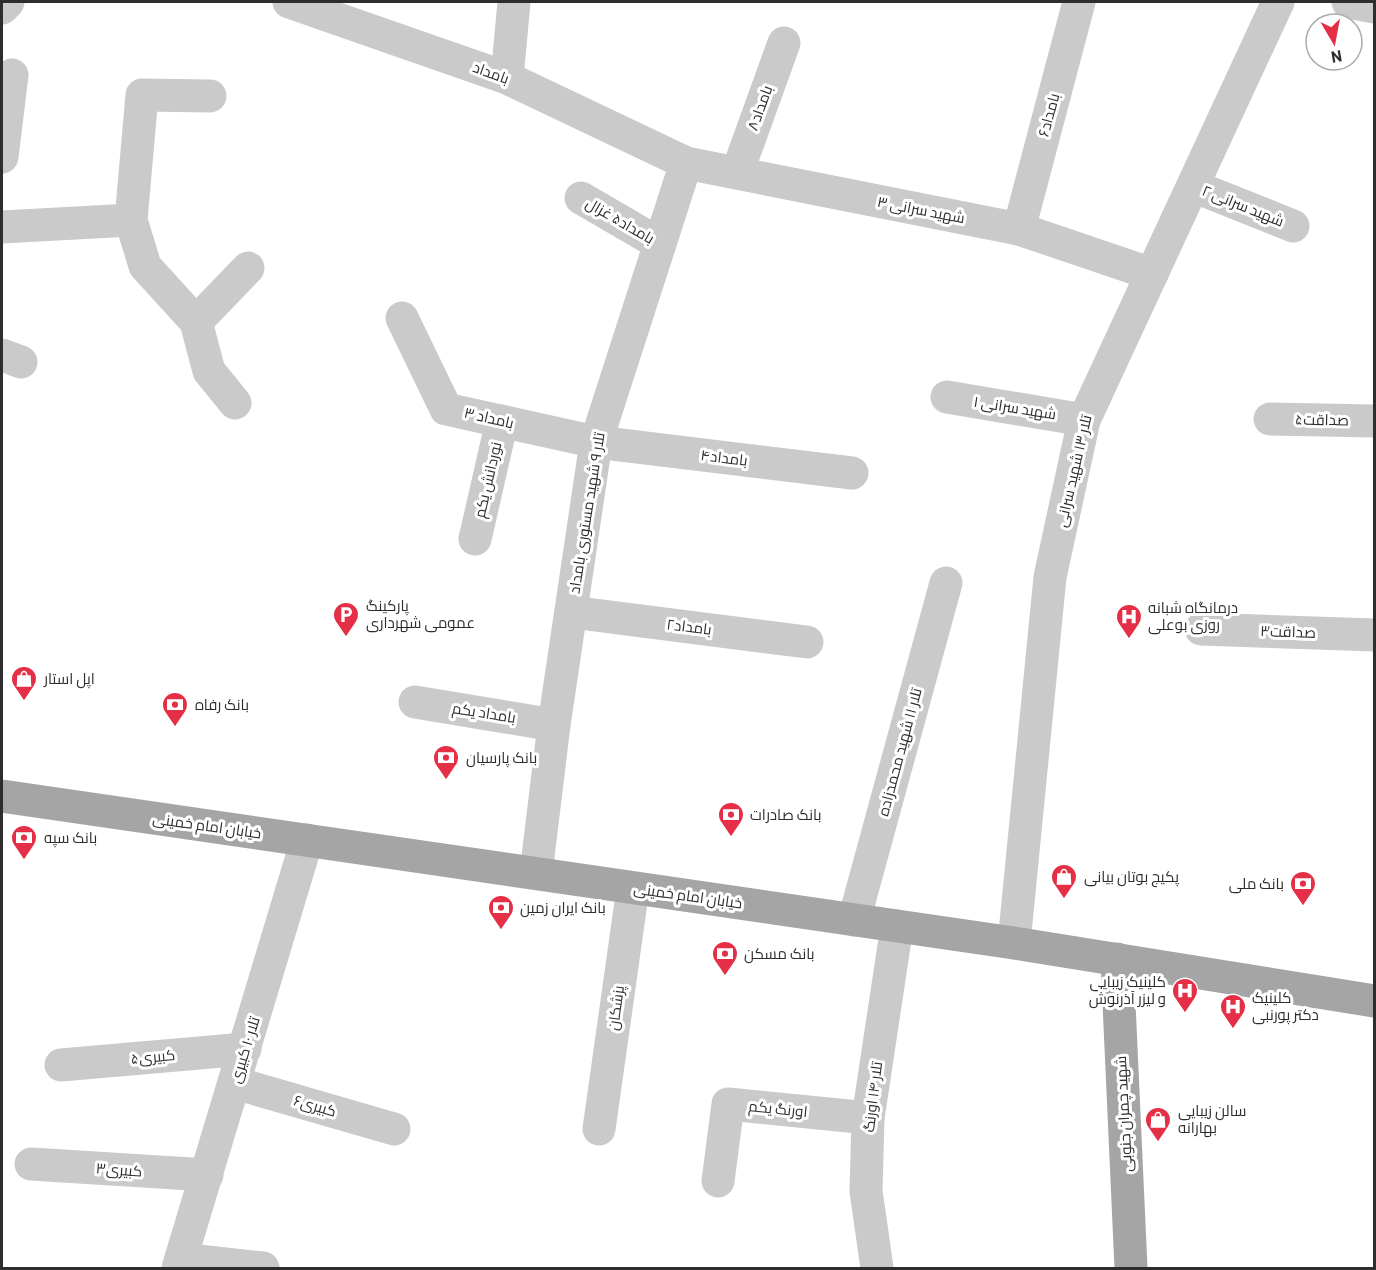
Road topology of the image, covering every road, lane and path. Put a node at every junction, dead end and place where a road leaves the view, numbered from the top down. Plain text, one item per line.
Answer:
1 (8, 2) edge
2 (289, 2) edge
3 (514, 2) edge
4 (1079, 2) edge
5 (1278, 2) edge
6 (1348, 2) edge
7 (1374, 7) edge
8 (2, 8) edge
9 (784, 44) dead end
10 (12, 75) dead end
11 (507, 78) junction
12 (210, 96) dead end
13 (2, 157) edge
14 (686, 163) junction
15 (736, 173) junction
16 (1193, 186) junction
17 (581, 198) dead end
18 (131, 220) junction
19 (1293, 226) dead end
20 (2, 227) edge
21 (1019, 229) junction
22 (660, 244) junction
23 (248, 268) dead end
24 (1152, 274) junction
25 (402, 318) dead end
26 (196, 322) junction
27 (946, 397) dead end
28 (235, 403) dead end
29 (1270, 419) dead end
30 (1084, 420) junction
31 (502, 421) junction
32 (1374, 421) edge
33 (596, 442) junction
34 (852, 473) dead end
35 (475, 539) dead end
36 (946, 583) dead end
37 (571, 612) junction
38 (1201, 629) dead end
39 (1374, 635) edge
40 (807, 642) dead end
41 (415, 702) dead end
42 (554, 725) junction
43 (2, 796) edge
44 (307, 840) junction
45 (536, 873) junction
46 (633, 888) junction
47 (854, 920) junction
48 (897, 926) junction
49 (1014, 943) junction
50 (1117, 959) junction
51 (1374, 1001) edge
52 (245, 1049) junction
53 (61, 1065) dead end
54 (235, 1083) junction
55 (868, 1118) junction
56 (394, 1129) dead end
57 (599, 1129) dead end
58 (31, 1164) dead end
59 (207, 1175) junction
60 (718, 1181) dead end
61 (180, 1264) edge
62 (263, 1269) edge
63 (877, 1269) edge
64 (1131, 1269) edge

1 - 8 street
2 - 11 street, بامداد
3 - 11 street
4 - 21 street, بامداد۶
5 - 16 street, تلار ۱۳ شهید سرانی
6 - 7 street
9 - 15 street, بامداد۸
10 - 13 street
11 - 14 street, بامداد
12 - 18 street
14 - 15 street, شهید سرانی ۳
14 - 22 street, تلار ۹ شهید مستوری بامداد
15 - 21 street, شهید سرانی ۳
16 - 19 street, شهید سرانی ۲
16 - 24 street, تلار ۱۳ شهید سرانی
17 - 22 street, بامداد۵ غزال
18 - 20 street
18 - 26 street
21 - 24 street, شهید سرانی ۳
22 - 33 street, تلار ۹ شهید مستوری بامداد
23 - 26 street
24 - 30 street, تلار ۱۳ شهید سرانی
25 - 31 street, بامداد ۳
26 - 28 street
27 - 30 street, شهید سرانی ۱
29 - 32 street, صداقت۵
30 - 49 street, تلار ۱۳ شهید سرانی
31 - 33 street, بامداد ۳
31 - 35 street, نوردانش یکم
33 - 34 street, بامداد۴
33 - 37 street, تلار ۹ شهید مستوری بامداد
36 - 47 street, تلار ۱۱ شهید محمدزاده
37 - 40 street, بامداد۲
37 - 42 street, تلار ۹ شهید مستوری بامداد
38 - 39 street, صداقت۳
41 - 42 street, بامداد یکم
42 - 45 street, تلار ۹ شهید مستوری بامداد
43 - 44 main road, خیابان امام خمینی
44 - 45 main road, خیابان امام خمینی
44 - 52 street, تلار ۱۰ کبیری
45 - 46 main road, خیابان امام خمینی
46 - 47 main road, خیابان امام خمینی
46 - 57 street, پزشکان
47 - 48 main road, خیابان امام خمینی
48 - 49 main road, خیابان امام خمینی
48 - 55 street, تلار ۱۴ اورنگ
49 - 50 main road, خیابان امام خمینی
50 - 51 main road, خیابان امام خمینی
50 - 64 main road, شهید چمران جنوبی
52 - 53 street, کبیری۵
52 - 54 street, تلار ۱۰ کبیری
54 - 56 street, کبیری۶
54 - 59 street, تلار ۱۰ کبیری
55 - 60 street, اورنگ یکم
55 - 63 street, تلار ۱۴ اورنگ
58 - 59 street, کبیری۳
59 - 61 street, تلار ۱۰ کبیری
61 - 62 street

